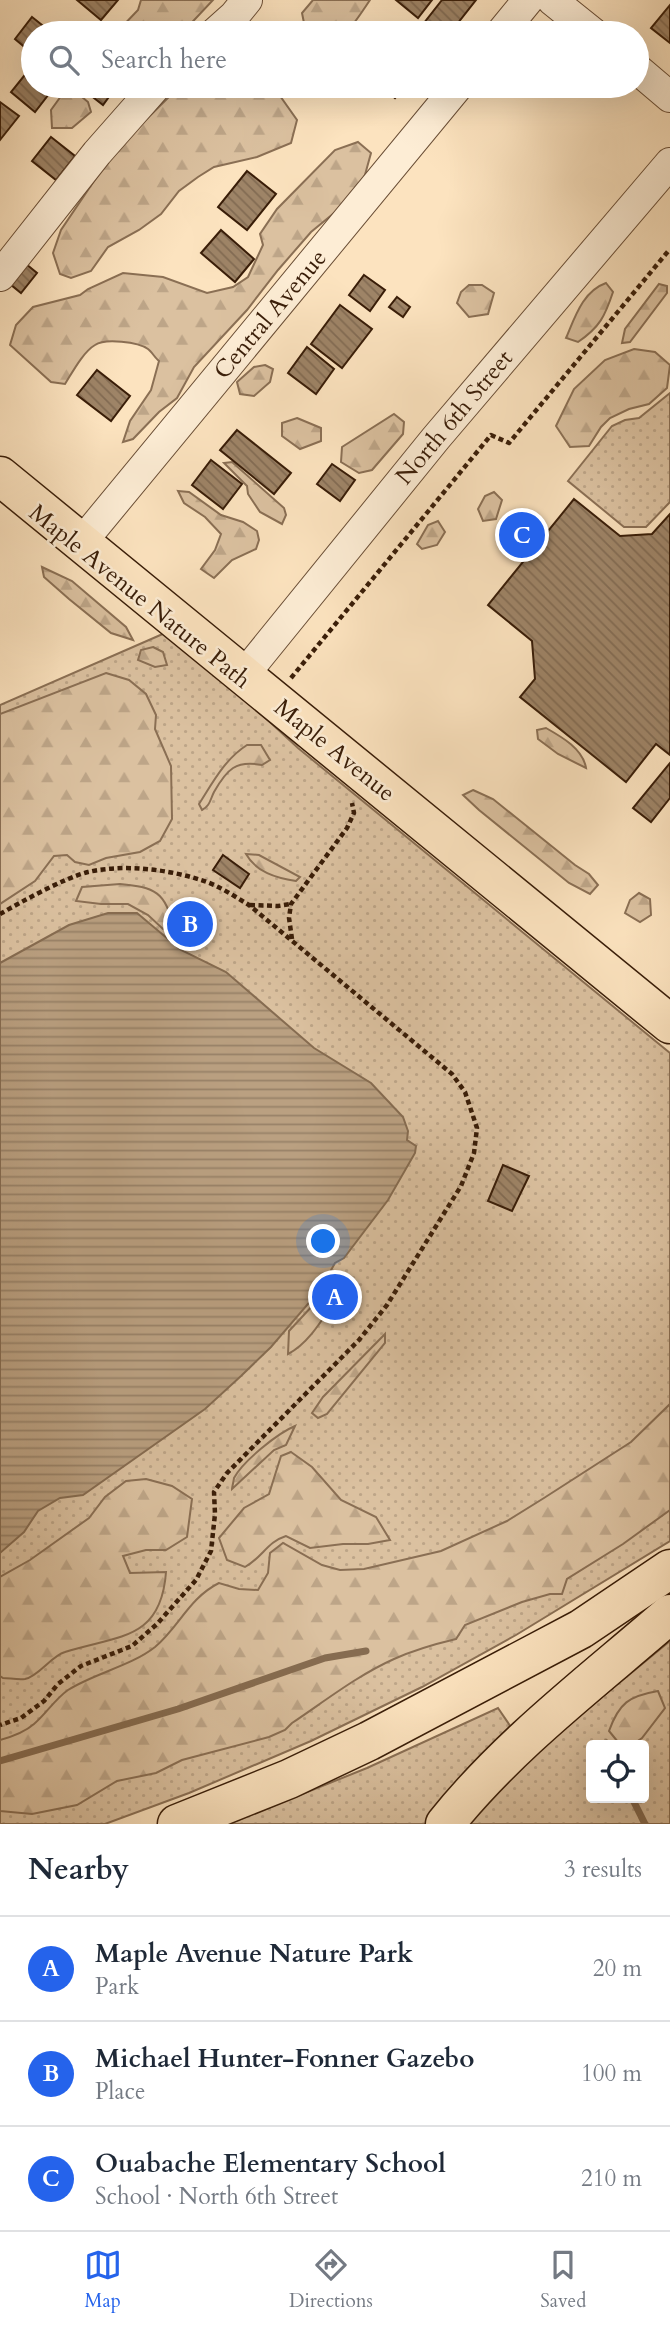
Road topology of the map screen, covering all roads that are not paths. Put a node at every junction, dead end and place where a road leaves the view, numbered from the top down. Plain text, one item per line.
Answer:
1 (247, 0) edge
2 (528, 0) edge
3 (552, 0) edge
4 (228, 21) edge
5 (511, 21) edge
6 (578, 21) edge
7 (649, 79) edge
8 (670, 97) edge
9 (145, 98) edge
10 (448, 98) edge
11 (670, 163) edge
12 (0, 276) edge
13 (0, 476) edge
14 (82, 542) junction
15 (257, 687) junction
16 (670, 1024) edge
17 (670, 1569) edge
18 (670, 1614) edge
19 (177, 1824) edge
20 (445, 1824) edge

1 - 4 street
2 - 5 street
3 - 6 street
7 - 8 street
9 - 12 street
10 - 14 street, Central Avenue
11 - 15 street, North 6th Street
13 - 14 main road, Maple Avenue
14 - 15 main road, Maple Avenue
15 - 16 main road, Maple Avenue
17 - 19 main road
18 - 20 main road

